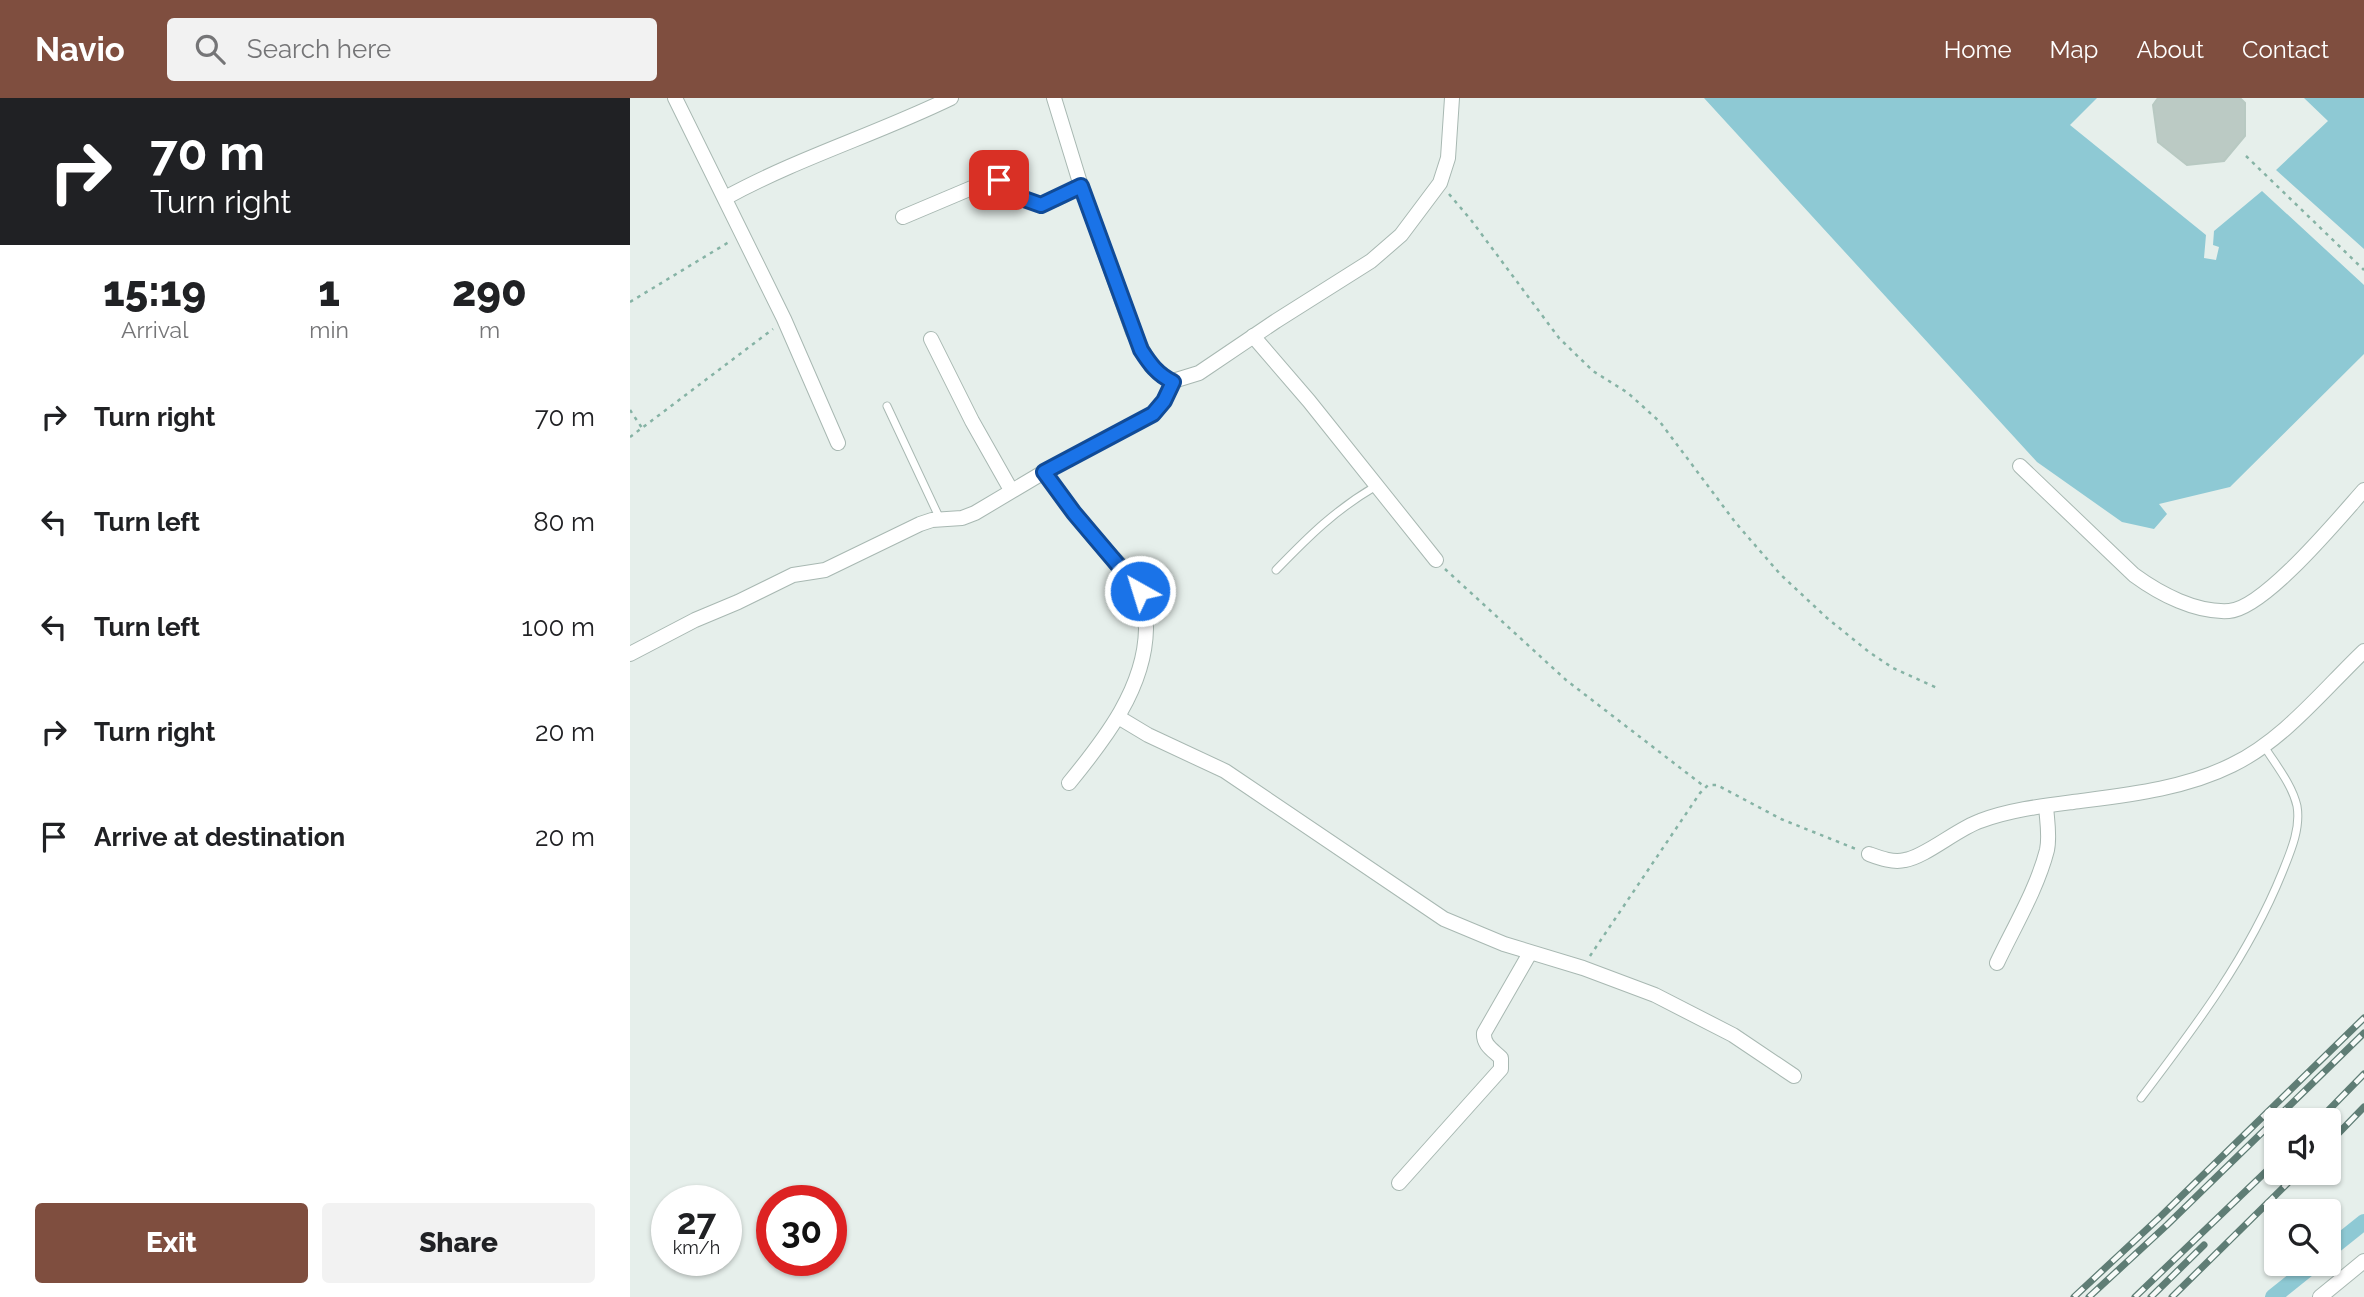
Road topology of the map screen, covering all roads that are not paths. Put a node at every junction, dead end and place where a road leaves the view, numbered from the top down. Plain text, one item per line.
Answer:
1 (675, 98) edge
2 (951, 98) edge
3 (1054, 98) edge
4 (1452, 98) edge
5 (1081, 186) junction
6 (725, 198) junction
7 (903, 217) dead end
8 (1253, 336) junction
9 (931, 339) dead end
10 (1173, 382) junction
11 (887, 406) dead end
12 (838, 443) dead end
13 (2020, 466) dead end
14 (1044, 472) junction
15 (1376, 486) junction
16 (2364, 490) edge
17 (1011, 491) junction
18 (940, 520) junction
19 (1436, 560) road end
20 (1276, 570) dead end
21 (2364, 651) edge
22 (630, 654) edge
23 (1118, 717) junction
24 (2263, 745) junction
25 (1069, 783) dead end
26 (2046, 806) junction
27 (1869, 854) road end
28 (1530, 953) junction
29 (1997, 963) dead end
30 (1794, 1076) dead end
31 (2141, 1098) dead end
32 (1399, 1183) dead end
33 (2364, 1262) edge
34 (2320, 1297) edge

1 - 6 street
2 - 6 street
3 - 5 street
4 - 8 street
5 - 7 street
5 - 10 street
6 - 12 street
8 - 10 street
8 - 15 street
9 - 17 street
10 - 14 street
11 - 18 lane
13 - 16 street
14 - 17 street
14 - 23 street
15 - 19 street
15 - 20 lane
17 - 18 street
18 - 22 street
21 - 24 street
23 - 25 street
23 - 28 street
24 - 26 street
24 - 31 lane
26 - 27 street
26 - 29 street
28 - 30 street
28 - 32 street
33 - 34 street

